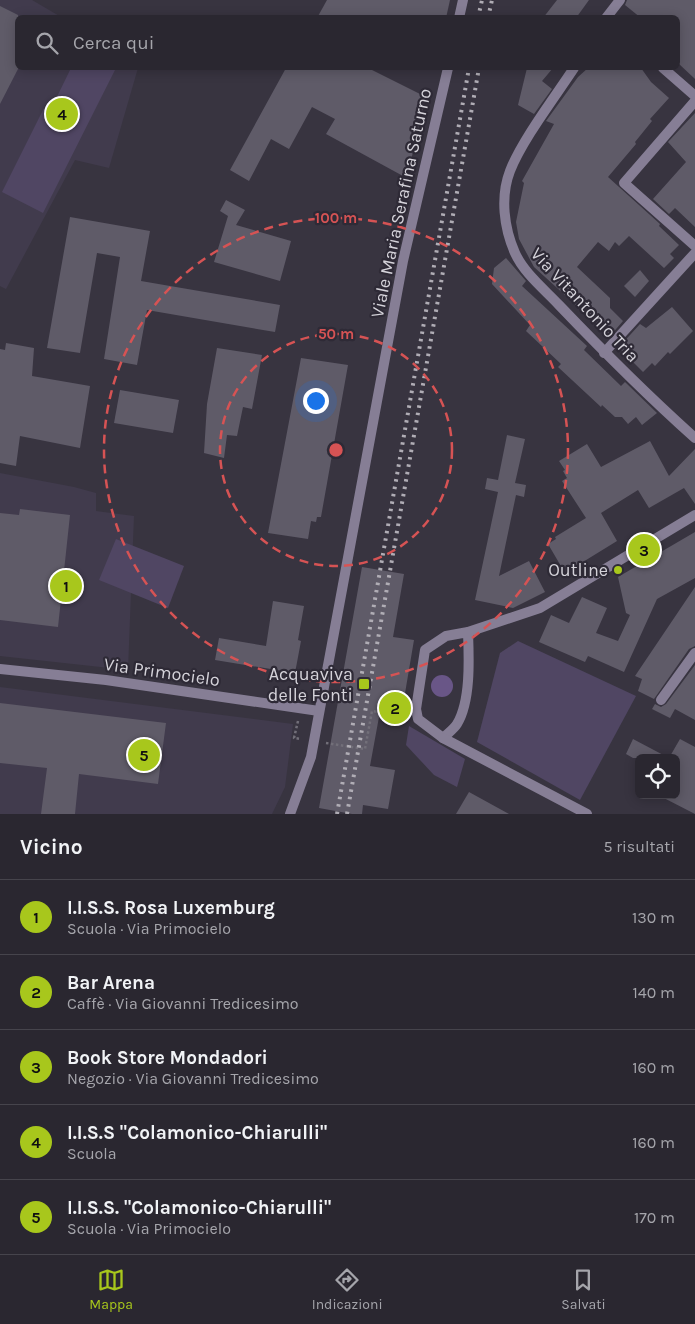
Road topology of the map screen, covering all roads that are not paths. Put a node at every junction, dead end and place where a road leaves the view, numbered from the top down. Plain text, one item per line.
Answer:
1 (463, 0) edge
2 (620, 0) edge
3 (460, 15) edge
4 (608, 15) edge
5 (448, 70) edge
6 (573, 70) edge
7 (665, 70) edge
8 (695, 96) edge
9 (695, 101) edge
10 (695, 246) edge
11 (695, 253) edge
12 (604, 353) junction
13 (695, 437) edge
14 (695, 515) edge
15 (468, 632) junction
16 (695, 654) edge
17 (0, 669) edge
18 (660, 700) dead end
19 (319, 711) junction
20 (443, 738) junction
21 (290, 814) edge
22 (587, 814) edge

1 - 3 street
2 - 4 street
5 - 19 street, Viale Maria Serafina Saturno
6 - 12 street, Via Vitantonio Tria
7 - 8 street
9 - 10 street
11 - 12 street
12 - 13 street, Via Vitantonio Tria
14 - 15 street
15 - 20 street
15 - 20 street
16 - 18 street
17 - 19 street, Via Primocielo
19 - 21 street, Viale Maria Serafina Saturno
20 - 22 street

